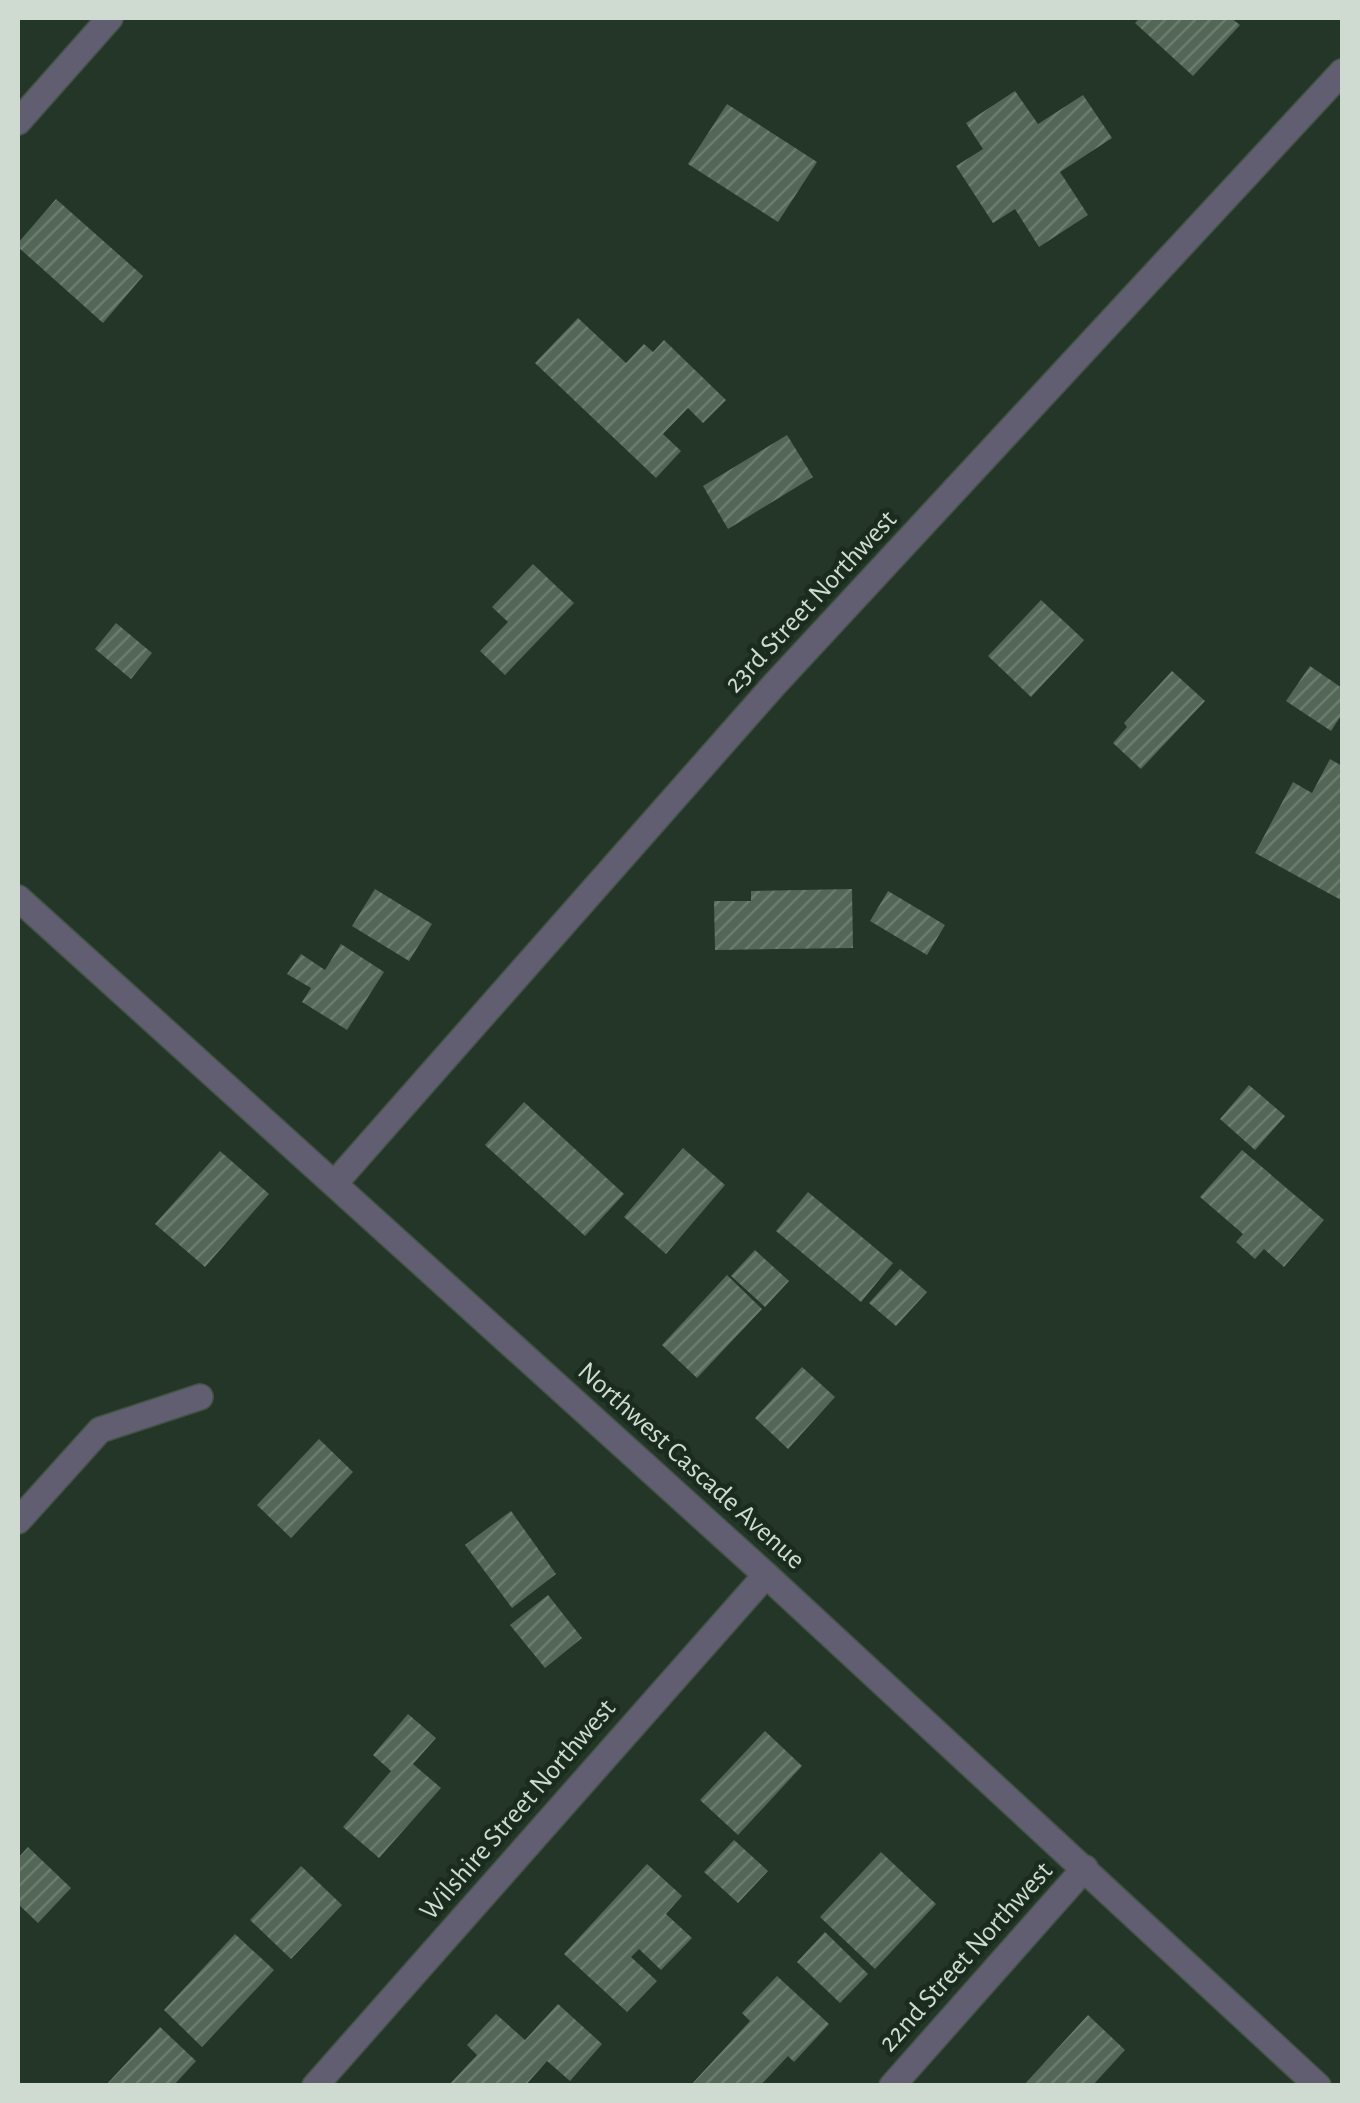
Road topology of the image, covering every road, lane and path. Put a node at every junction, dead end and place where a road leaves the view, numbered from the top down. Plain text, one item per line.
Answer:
1 (110, 18) edge
2 (1342, 72) edge
3 (18, 122) edge
4 (18, 898) edge
5 (335, 1183) junction
6 (200, 1398) dead end
7 (18, 1521) edge
8 (766, 1574) junction
9 (1085, 1868) junction
10 (314, 2086) edge
11 (892, 2086) edge
12 (1318, 2086) edge

1 - 3 street
2 - 5 street, 23rd Street Northwest
4 - 5 street, Northwest Cascade Avenue
5 - 8 street, Northwest Cascade Avenue
6 - 7 street
8 - 9 street, Northwest Cascade Avenue
8 - 10 street, Wilshire Street Northwest
9 - 11 street, 22nd Street Northwest
9 - 12 street, Northwest Cascade Avenue

